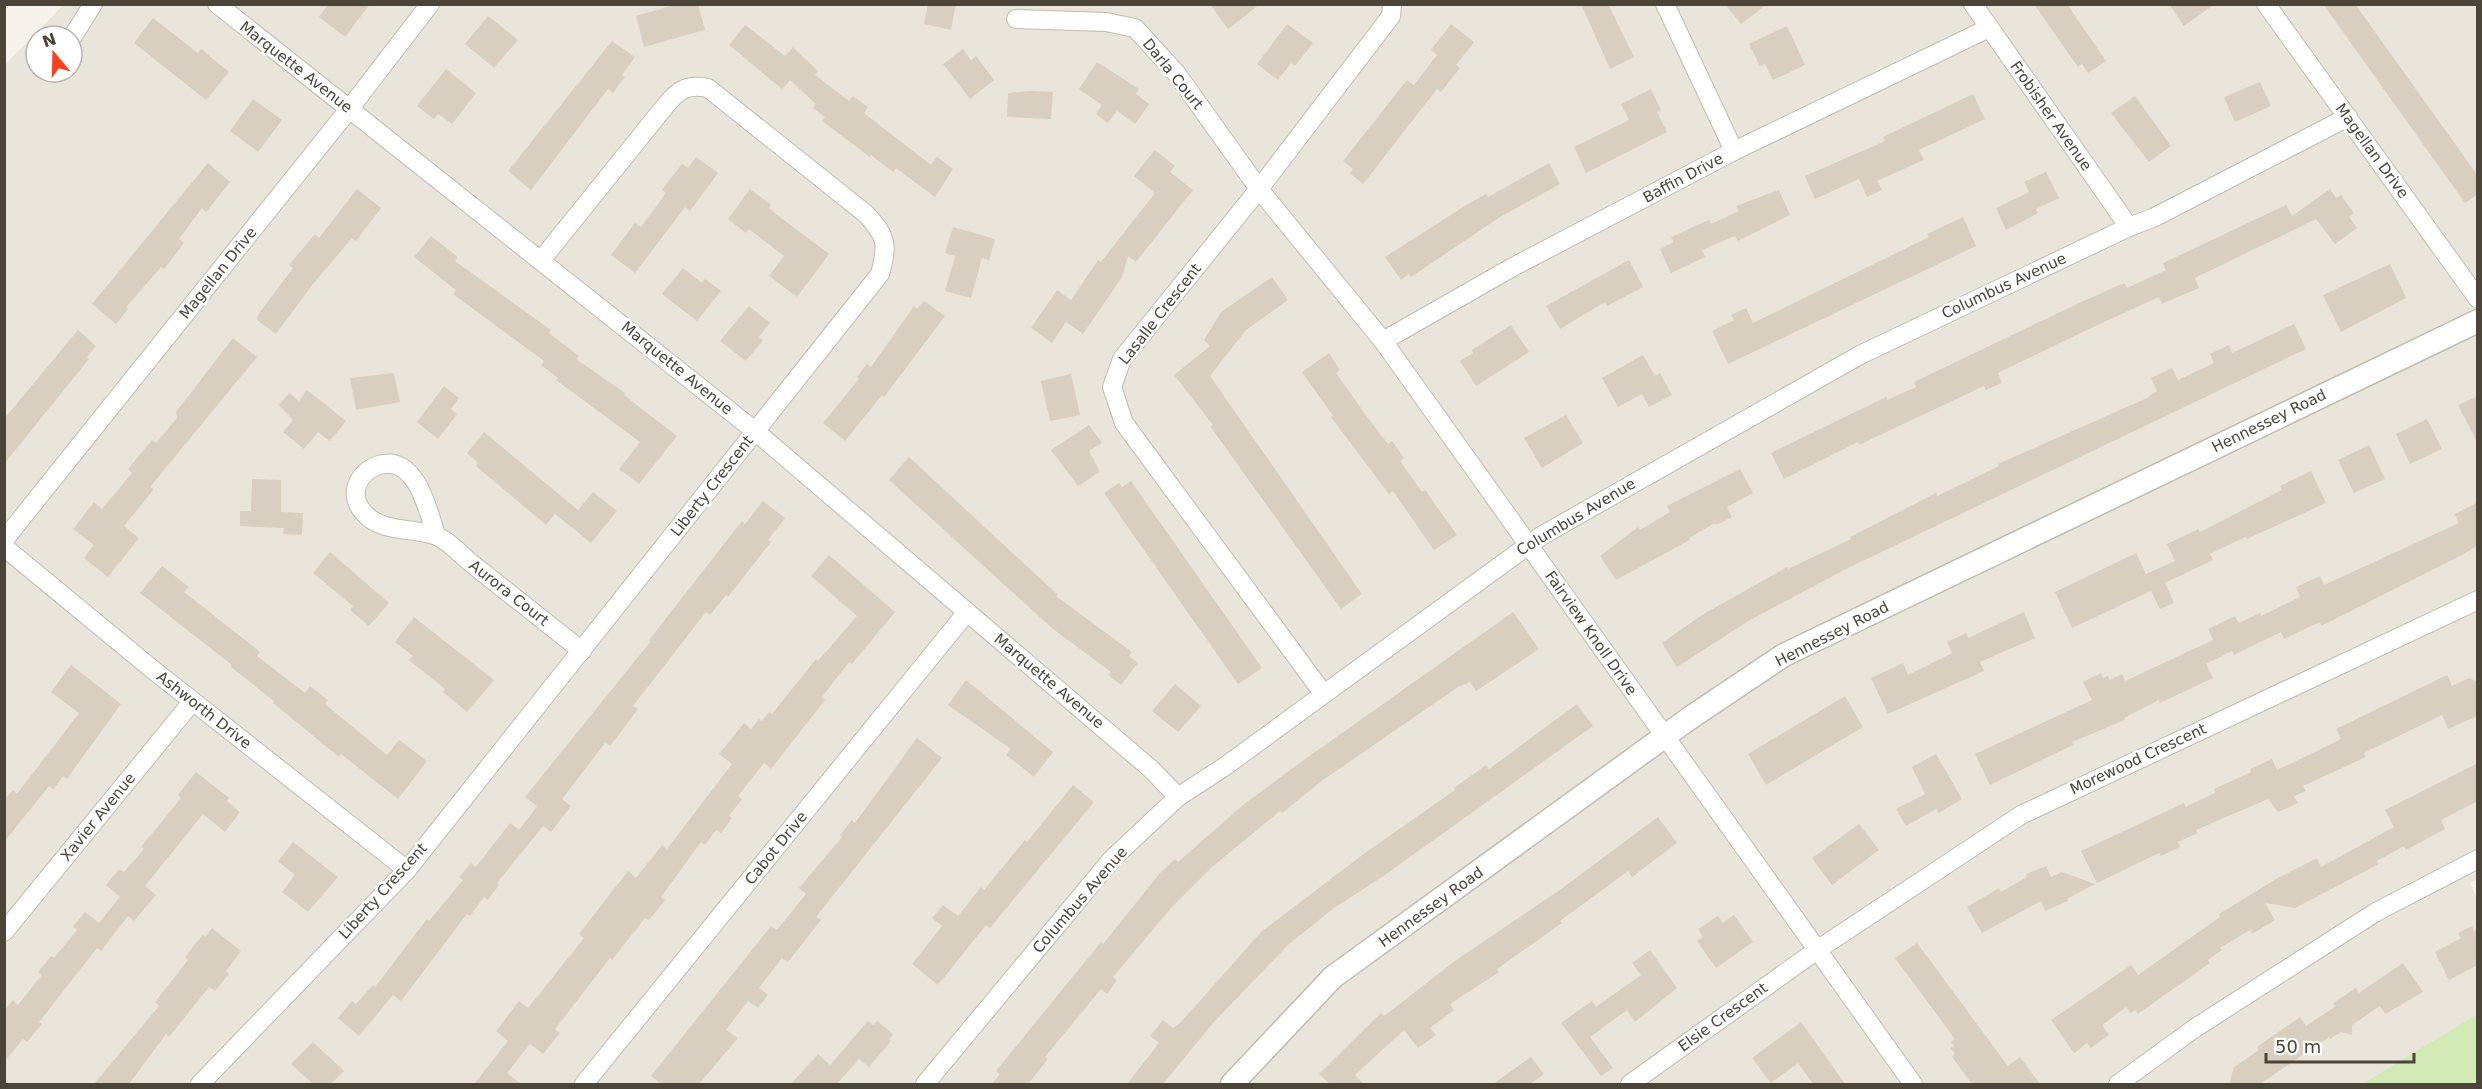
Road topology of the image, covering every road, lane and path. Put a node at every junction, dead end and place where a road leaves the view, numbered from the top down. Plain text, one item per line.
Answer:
1 (93, 4) edge
2 (217, 4) edge
3 (430, 4) edge
4 (1392, 4) edge
5 (1665, 4) edge
6 (1973, 4) edge
7 (2265, 4) edge
8 (1016, 19) dead end
9 (80, 24) edge
10 (1989, 28) junction
11 (350, 108) junction
12 (2348, 117) junction
13 (1734, 151) junction
14 (1259, 189) junction
15 (2129, 226) junction
16 (542, 260) junction
17 (2478, 299) edge
18 (2478, 321) edge
19 (1383, 341) junction
20 (755, 431) junction
21 (436, 535) junction
22 (4, 540) edge
23 (1528, 544) junction
24 (4, 547) edge
25 (2478, 600) edge
26 (967, 612) junction
27 (582, 651) junction
28 (1323, 693) junction
29 (192, 702) junction
30 (1665, 737) junction
31 (1178, 797) junction
32 (2478, 859) edge
33 (407, 870) junction
34 (4, 932) edge
35 (1817, 950) junction
36 (209, 1082) edge
37 (584, 1084) edge
38 (926, 1084) edge
39 (1232, 1084) edge
40 (1630, 1084) edge
41 (1913, 1084) edge
42 (2118, 1084) edge

1 - 9 street
2 - 11 street, Marquette Avenue
3 - 11 street, Magellan Drive
4 - 14 street, Lasalle Crescent
5 - 13 street
6 - 10 street, Frobisher Avenue
7 - 12 street, Magellan Drive
8 - 14 street, Darla Court
10 - 13 street, Baffin Drive
10 - 15 street, Frobisher Avenue
11 - 16 street, Marquette Avenue
11 - 22 street, Magellan Drive
12 - 15 street, Columbus Avenue
12 - 17 street, Magellan Drive
13 - 19 street, Baffin Drive
14 - 19 street, Fairview Knoll Drive
14 - 28 street, Lasalle Crescent
15 - 23 street, Columbus Avenue
16 - 20 street, Marquette Avenue
16 - 20 street, Liberty Crescent
18 - 30 street, Hennessey Road
19 - 23 street, Fairview Knoll Drive
20 - 26 street, Marquette Avenue
20 - 27 street, Liberty Crescent
21 - 21 street, Aurora Court
21 - 27 street, Aurora Court
23 - 28 street, Columbus Avenue
23 - 30 street, Fairview Knoll Drive
24 - 29 street, Ashworth Drive
25 - 35 street, Morewood Crescent
26 - 31 street, Marquette Avenue
26 - 37 street, Cabot Drive
27 - 33 street, Liberty Crescent
28 - 31 street, Columbus Avenue
29 - 33 street, Ashworth Drive
29 - 34 street, Xavier Avenue
30 - 35 street, Fairview Knoll Drive
30 - 39 street, Hennessey Road
31 - 38 street, Columbus Avenue
32 - 42 street
33 - 36 street, Liberty Crescent
35 - 40 street, Elsie Crescent
35 - 41 street, Fairview Knoll Drive

